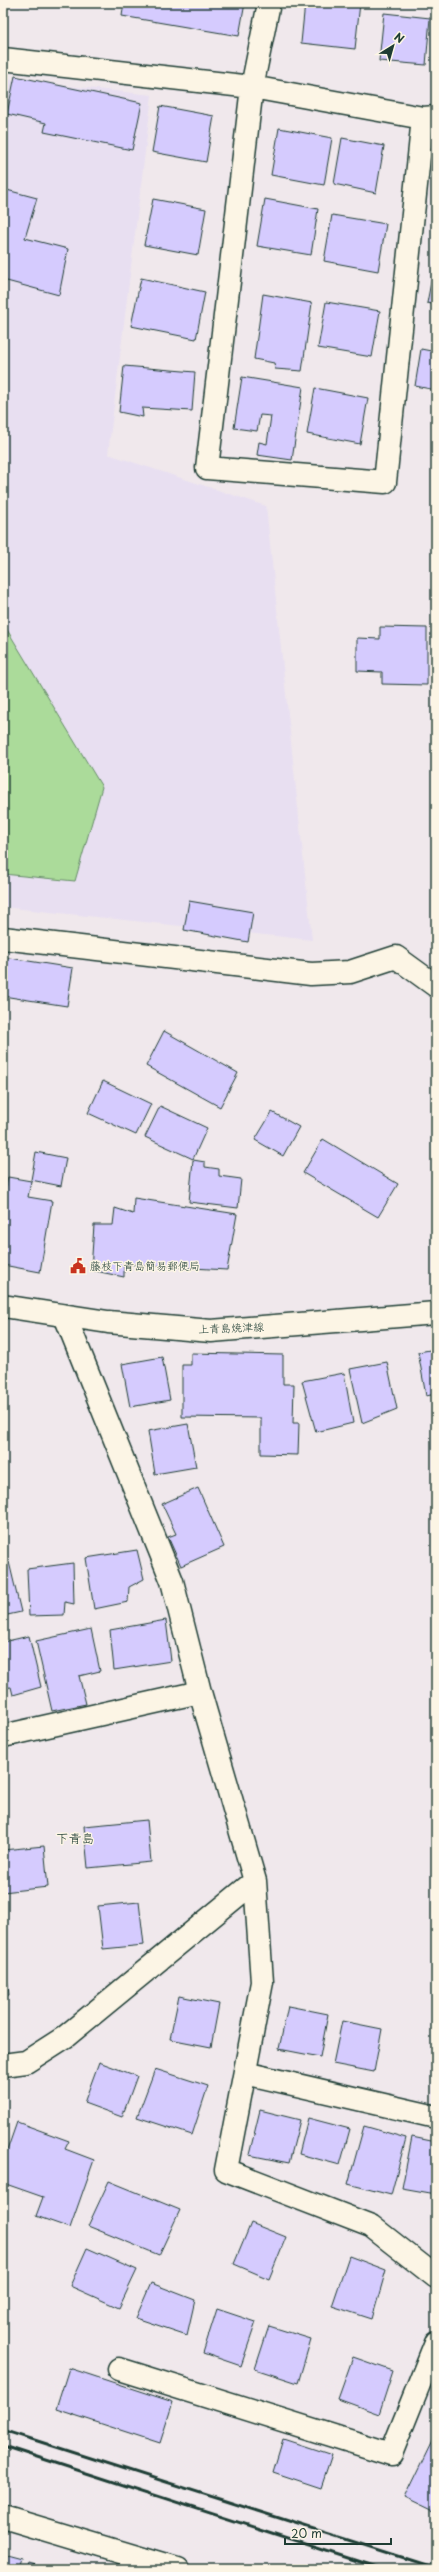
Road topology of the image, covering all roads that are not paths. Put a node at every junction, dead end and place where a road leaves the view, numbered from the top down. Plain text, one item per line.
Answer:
1 (268, 3) edge
2 (3, 59) edge
3 (252, 87) junction
4 (429, 117) edge
5 (3, 938) edge
6 (436, 986) edge
7 (3, 1306) edge
8 (436, 1313) edge
9 (65, 1316) junction
10 (200, 1692) junction
11 (3, 1736) edge
12 (255, 1880) junction
13 (3, 2065) edge
14 (245, 2073) junction
15 (436, 2117) edge
16 (436, 2277) edge
17 (436, 2342) edge
18 (119, 2369) dead end
19 (3, 2518) edge
20 (177, 2569) edge

1 - 3 street
2 - 3 street
3 - 4 street
3 - 4 street
5 - 6 street
7 - 9 street, 上青島焼津線
8 - 9 street, 上青島焼津線
9 - 10 street
10 - 11 street
10 - 12 street
12 - 13 street
12 - 14 street
14 - 15 street
14 - 16 street
17 - 18 street
19 - 20 street

